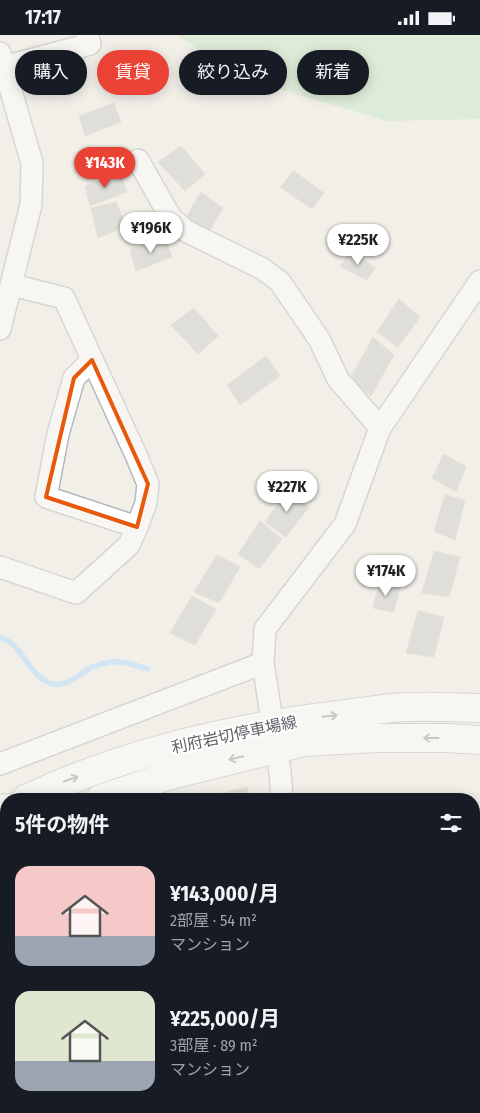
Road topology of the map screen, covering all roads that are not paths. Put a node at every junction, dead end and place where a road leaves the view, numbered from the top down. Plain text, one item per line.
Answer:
1 (87, 35) edge
2 (2, 62) edge
3 (138, 160) dead end
4 (480, 281) edge
5 (12, 285) junction
6 (0, 329) edge
7 (92, 360) junction
8 (380, 428) junction
9 (137, 527) junction
10 (0, 567) edge
11 (263, 663) junction
12 (480, 708) edge
13 (274, 736) junction
14 (480, 740) edge
15 (0, 764) edge
16 (38, 793) edge
17 (118, 793) edge
18 (282, 793) edge

1 - 2 street
2 - 5 street
3 - 8 street
4 - 8 street
5 - 6 street
5 - 7 street
7 - 9 street
7 - 9 street
8 - 11 street
9 - 10 street
11 - 13 street
11 - 15 street
13 -> 12 main road, 利府岩切停車場線
14 -> 13 main road, 利府岩切停車場線
16 -> 13 main road, 利府岩切停車場線
13 -> 17 main road, 利府岩切停車場線
13 - 18 street

